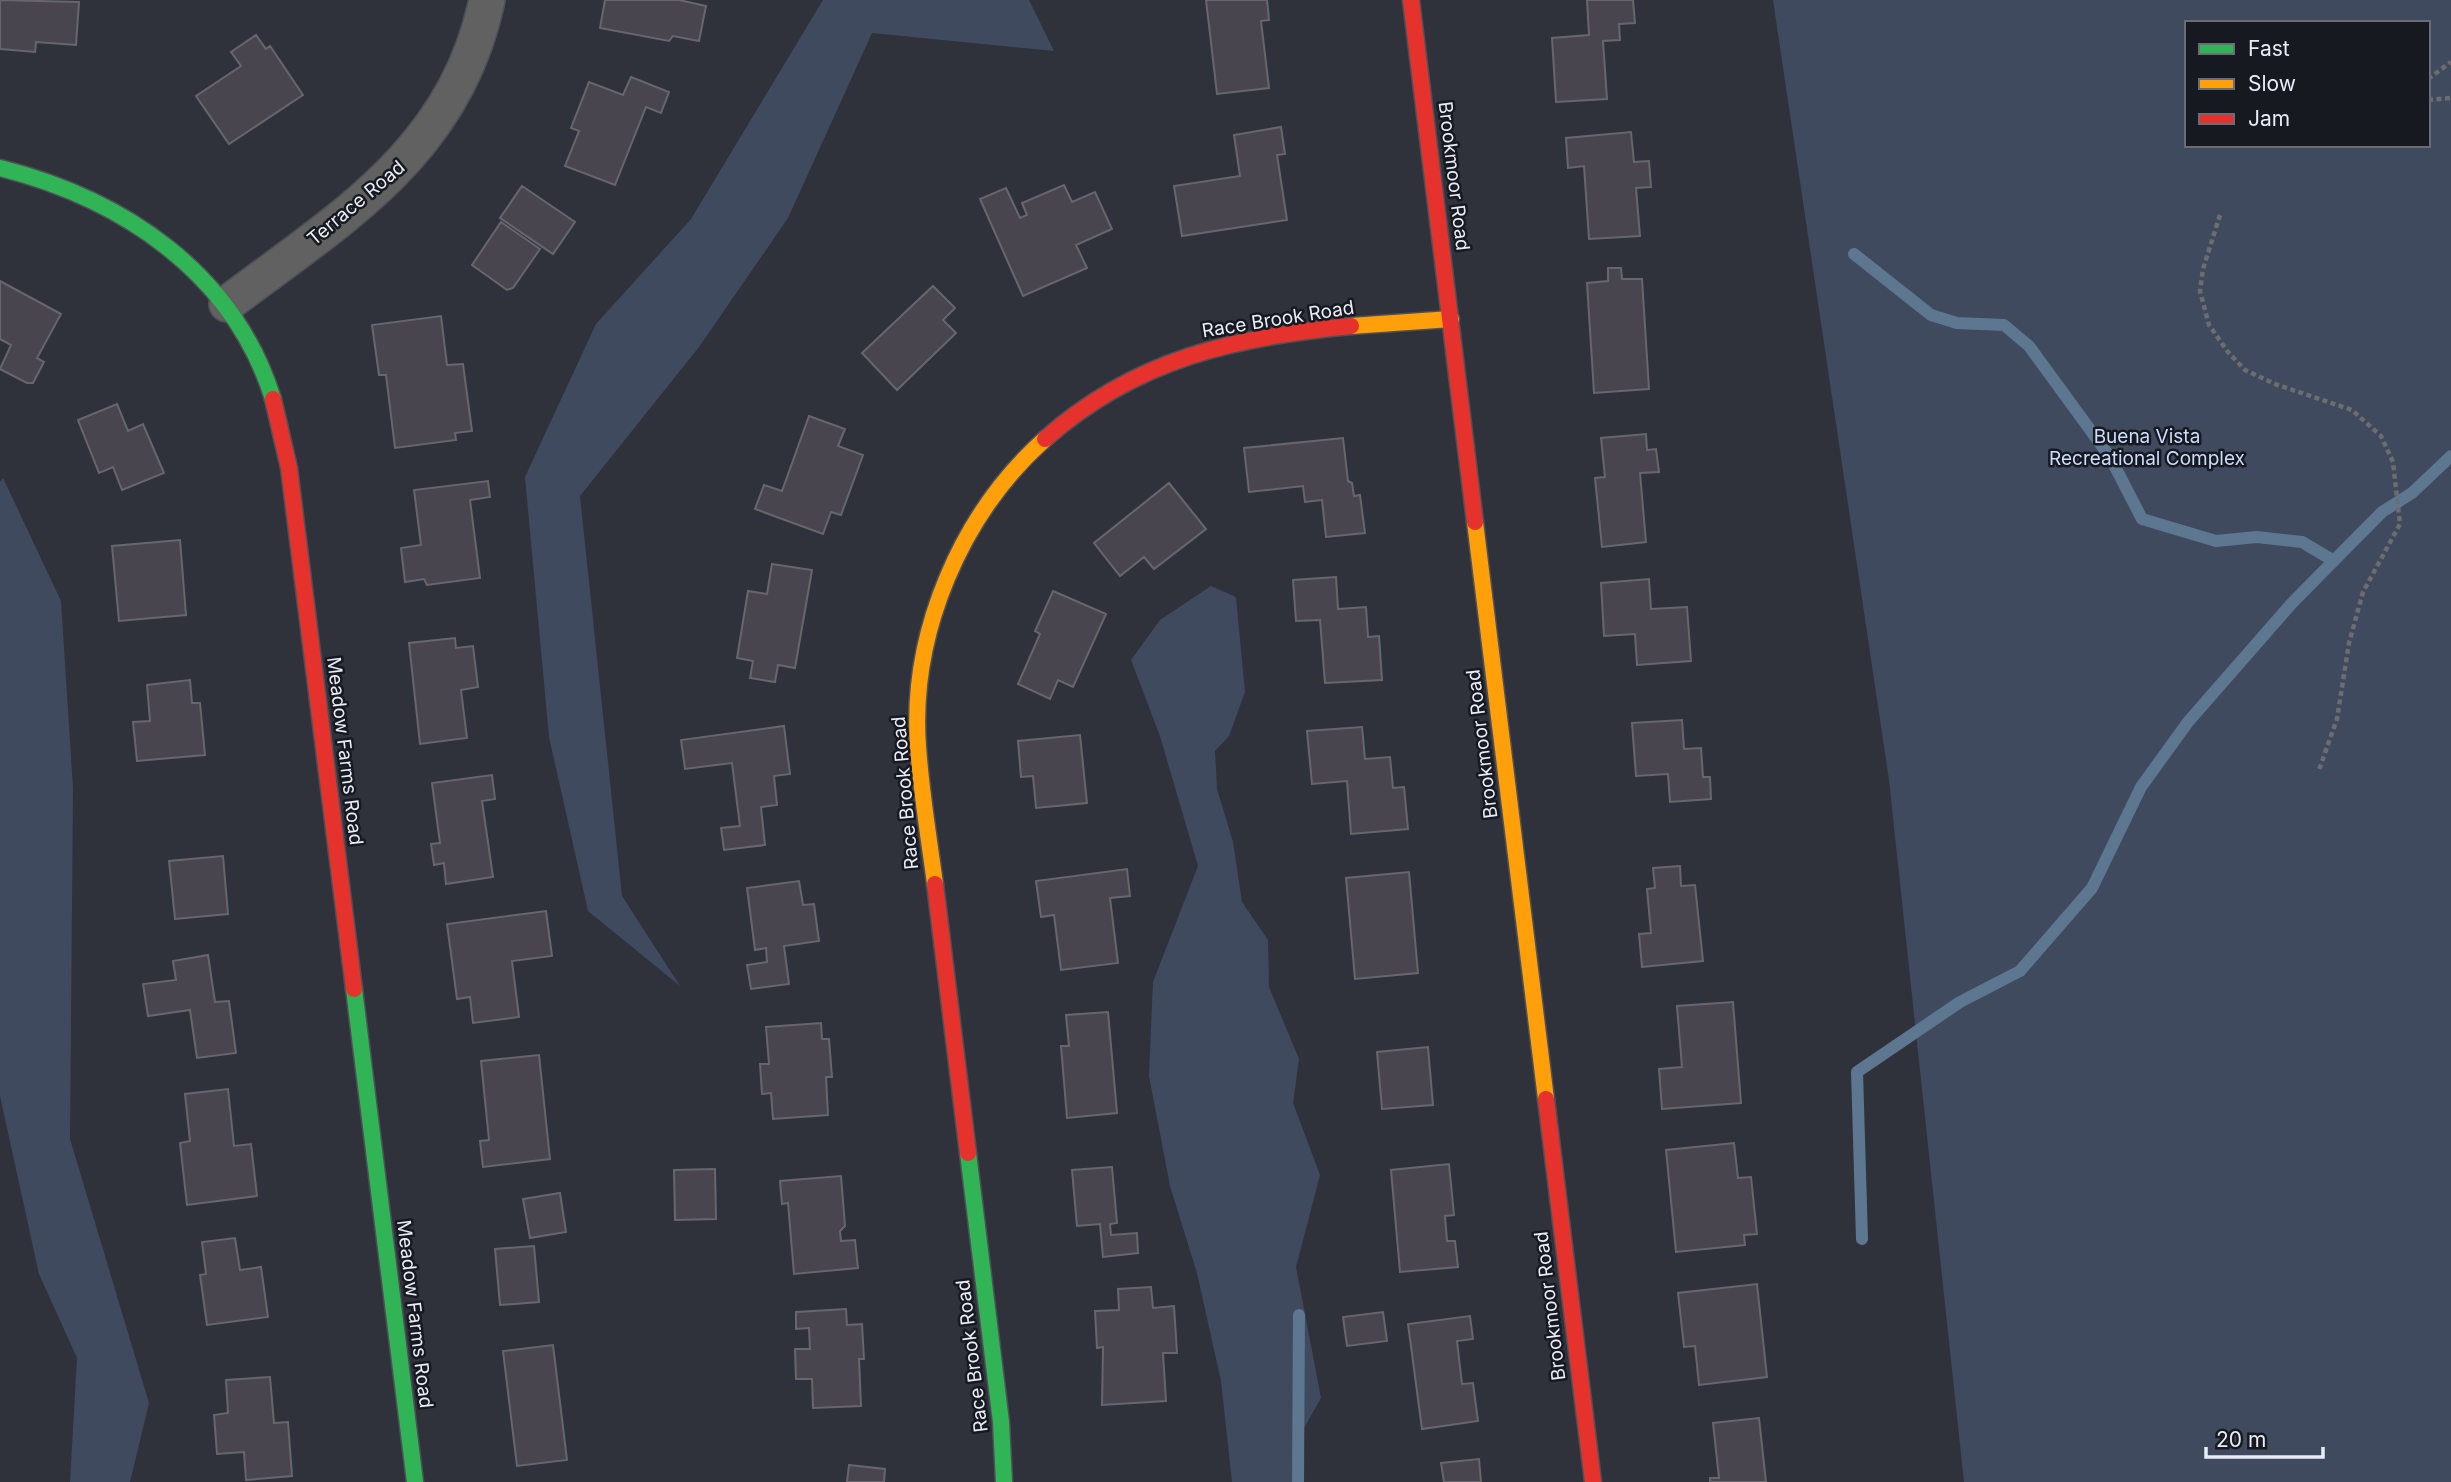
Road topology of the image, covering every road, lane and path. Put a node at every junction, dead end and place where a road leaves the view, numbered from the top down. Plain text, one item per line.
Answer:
1 (487, 0) edge
2 (1411, 0) edge
3 (2451, 62) edge
4 (2430, 78) edge
5 (2451, 98) edge
6 (2430, 100) edge
7 (0, 168) edge
8 (2220, 215) dead end
9 (227, 304) junction
10 (1451, 319) junction
11 (2319, 769) dead end
12 (415, 1482) edge
13 (1004, 1482) edge
14 (1593, 1482) edge

1 - 9 street, Terrace Road
2 - 10 street, Brookmoor Road
3 - 4 path
5 - 6 path
7 - 9 street, Meadow Farms Road
8 - 11 path
9 - 12 street, Meadow Farms Road
10 - 13 street, Race Brook Road
10 - 14 street, Brookmoor Road

